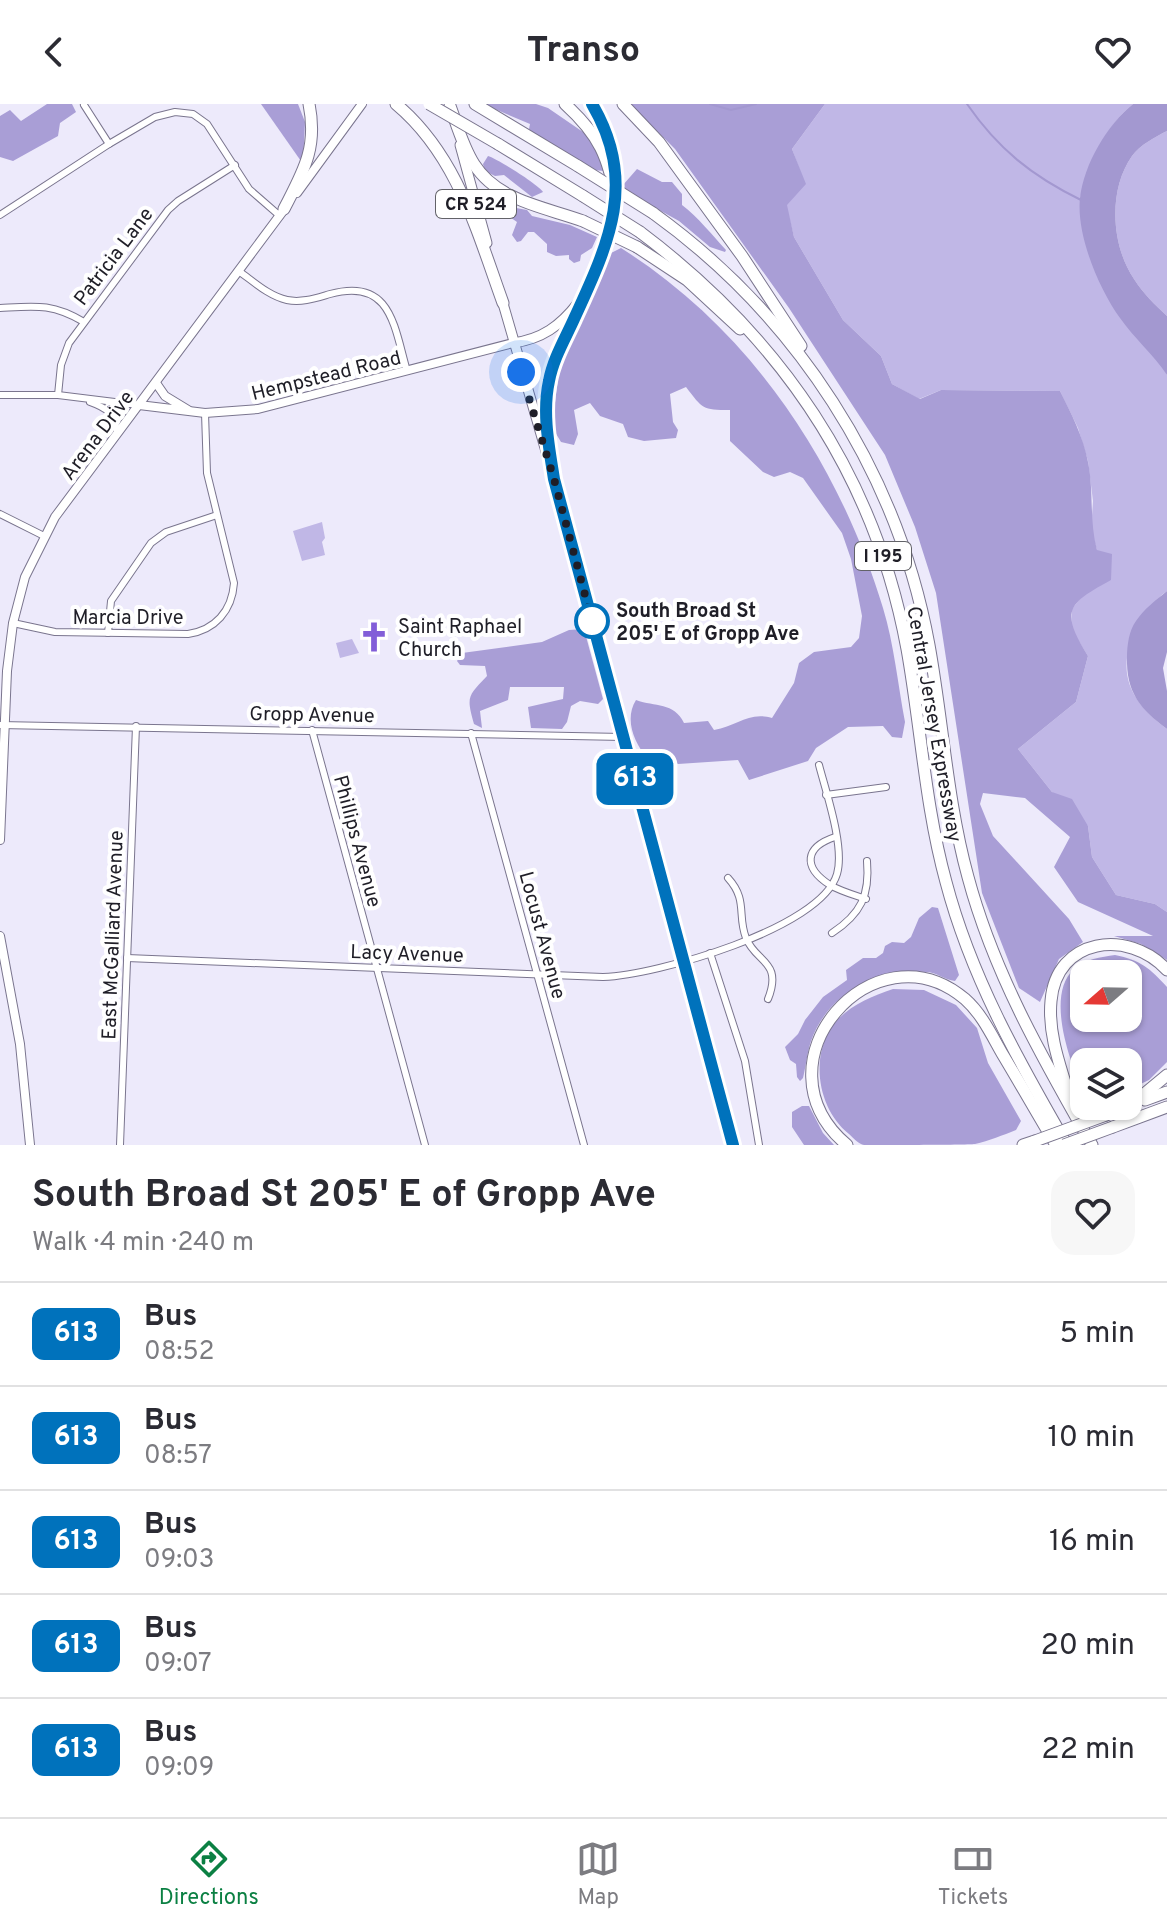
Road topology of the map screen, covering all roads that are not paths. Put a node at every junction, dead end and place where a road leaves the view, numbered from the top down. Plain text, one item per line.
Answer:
1 (309, 104) edge
2 (362, 104) edge
3 (396, 104) edge
4 (429, 104) edge
5 (475, 104) edge
6 (565, 104) edge
7 (592, 104) edge
8 (623, 104) edge
9 (84, 105) edge
10 (450, 105) edge
11 (109, 144) junction
12 (235, 165) junction
13 (616, 202) junction
14 (282, 213) junction
15 (0, 215) edge
16 (240, 272) junction
17 (587, 291) junction
18 (503, 303) junction
19 (0, 308) edge
20 (84, 322) junction
21 (513, 343) junction
22 (407, 371) junction
23 (816, 375) junction
24 (156, 383) junction
25 (0, 395) edge
26 (58, 395) junction
27 (83, 399) junction
28 (139, 405) junction
29 (808, 405) junction
30 (192, 413) junction
31 (205, 413) junction
32 (117, 434) junction
33 (554, 479) junction
34 (0, 514) edge
35 (217, 515) junction
36 (44, 536) junction
37 (13, 623) junction
38 (108, 633) junction
39 (2, 725) edge
40 (136, 726) junction
41 (312, 730) junction
42 (471, 733) junction
43 (623, 737) junction
44 (819, 765) dead end
45 (886, 787) dead end
46 (826, 795) junction
47 (835, 837) junction
48 (0, 840) edge
49 (867, 861) dead end
50 (728, 878) dead end
51 (831, 886) junction
52 (866, 899) junction
53 (832, 933) dead end
54 (0, 936) edge
55 (747, 940) junction
56 (710, 953) junction
57 (127, 958) junction
58 (685, 961) junction
59 (377, 968) junction
60 (1167, 970) edge
61 (537, 974) junction
62 (768, 999) dead end
63 (1167, 1075) edge
64 (1167, 1092) edge
65 (1142, 1095) edge
66 (1070, 1098) edge
67 (1142, 1101) edge
68 (1070, 1107) edge
69 (1167, 1107) edge
70 (1077, 1120) edge
71 (1092, 1120) edge
72 (30, 1145) edge
73 (120, 1145) edge
74 (425, 1145) edge
75 (584, 1145) edge
76 (733, 1145) edge
77 (759, 1145) edge
78 (847, 1145) edge
79 (1023, 1145) edge
80 (1056, 1145) edge
81 (1065, 1145) edge
82 (1092, 1145) edge

1 - 14 highway
2 - 14 main road, Arena Drive
3 - 18 highway
4 - 29 highway, Central Jersey Expressway / I 195, bridge
5 - 23 highway, Central Jersey Expressway / I 195, bridge
6 - 13 highway
7 - 13 main road, CR 524
8 - 23 highway
9 - 11 street
10 - 18 main road, CR 524
10 - 29 highway, bridge
11 - 12 street
11 - 15 street
12 - 14 street
12 - 20 street, Patricia Lane
13 - 17 main road, CR 524
14 - 16 main road, Arena Drive
16 - 22 street
16 - 24 main road, Arena Drive
17 - 21 main road
17 - 33 main road, CR 524
18 - 21 main road, CR 524
19 - 20 street
20 - 26 street, Patricia Lane
21 - 22 main road, Hempstead Road
21 - 33 main road, CR 524
22 - 31 main road, Hempstead Road
23 - 68 highway, Central Jersey Expressway / I 195
24 - 28 main road, Arena Drive
24 - 30 main road
25 - 26 street, Hempstead Road
26 - 27 street, Hempstead Road
27 - 28 street, Hempstead Road
27 - 32 street
28 - 30 main road, Hempstead Road
28 - 32 main road, Arena Drive
29 - 81 highway, Central Jersey Expressway / I 195
30 - 31 main road, Hempstead Road
31 - 35 street, Marcia Drive
32 - 36 main road, Arena Drive
33 - 43 main road, CR 524
34 - 36 street
35 - 38 street
35 - 38 street, Marcia Drive
36 - 37 main road, Arena Drive
37 - 38 street, Marcia Drive
37 - 39 main road, Arena Drive
39 - 40 street, Gropp Avenue
39 - 48 main road, Arena Drive
40 - 41 street, Gropp Avenue
40 - 57 street, East McGalliard Avenue
41 - 42 street, Gropp Avenue
41 - 59 street, Phillips Avenue
42 - 43 street, Gropp Avenue
42 - 61 street, Locust Avenue
43 - 58 main road, CR 524
44 - 46 street
45 - 46 street
46 - 47 street
47 - 51 street
47 - 51 street
49 - 52 street
50 - 55 street
51 - 52 street
51 - 55 street, Lacy Avenue
52 - 53 street
54 - 72 main road
55 - 56 street, Lacy Avenue
55 - 62 street
56 - 58 street, Lacy Avenue
56 - 77 street
57 - 59 street, Lacy Avenue
57 - 73 street, East McGalliard Avenue
58 - 61 street, Lacy Avenue
58 - 76 main road, CR 524
59 - 61 street, Lacy Avenue
59 - 74 street, Phillips Avenue
60 - 66 highway
61 - 75 street, Locust Avenue
63 - 65 highway
64 - 67 highway
69 - 81 highway, bridge
70 - 82 highway, Central Jersey Expressway / I 195
71 - 79 highway, bridge
78 - 80 highway

